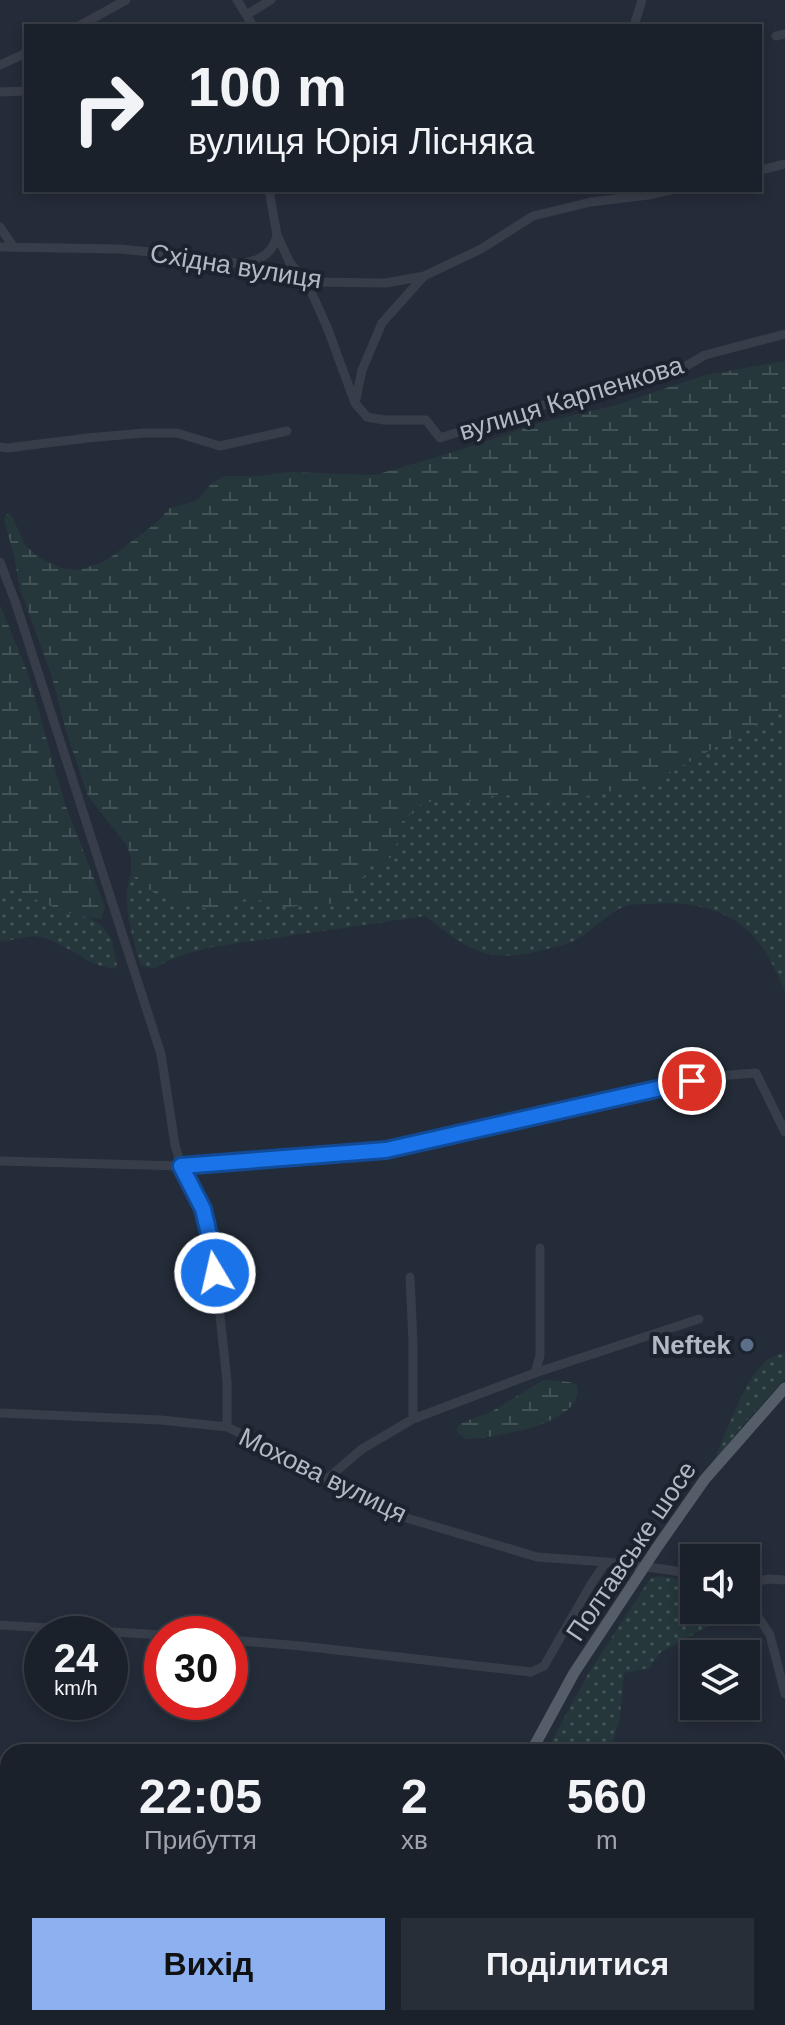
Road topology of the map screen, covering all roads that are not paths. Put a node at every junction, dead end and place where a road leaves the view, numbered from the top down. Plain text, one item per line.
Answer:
1 (126, 0) edge
2 (237, 0) edge
3 (271, 0) edge
4 (642, 0) edge
5 (246, 15) junction
6 (83, 24) edge
7 (252, 24) edge
8 (635, 24) edge
9 (24, 54) edge
10 (0, 65) edge
11 (24, 91) edge
12 (0, 92) edge
13 (785, 164) edge
14 (762, 170) edge
15 (269, 192) edge
16 (662, 192) edge
17 (0, 227) edge
18 (277, 235) junction
19 (13, 246) junction
20 (0, 247) edge
21 (239, 264) junction
22 (424, 276) junction
23 (308, 282) junction
24 (785, 334) edge
25 (355, 403) junction
26 (287, 431) dead end
27 (0, 447) edge
28 (0, 562) edge
29 (785, 1132) edge
30 (0, 1161) edge
31 (181, 1166) junction
32 (540, 1248) dead end
33 (410, 1277) dead end
34 (699, 1319) dead end
35 (535, 1373) junction
36 (785, 1388) edge
37 (0, 1413) edge
38 (413, 1419) junction
39 (227, 1427) junction
40 (327, 1479) junction
41 (606, 1562) junction
42 (643, 1568) junction
43 (680, 1572) edge
44 (785, 1580) edge
45 (760, 1581) edge
46 (760, 1620) edge
47 (0, 1625) edge
48 (144, 1634) edge
49 (248, 1642) edge
50 (785, 1694) edge
51 (535, 1744) edge

1 - 6 street
2 - 5 street
3 - 5 street
4 - 8 street
5 - 7 street
9 - 10 street
11 - 12 street
13 - 14 street
15 - 18 street
16 - 22 street
17 - 19 street
18 - 21 street
18 - 23 street
19 - 20 street, Східна вулиця
19 - 21 street, Східна вулиця
21 - 23 street, Східна вулиця
22 - 23 street, Східна вулиця
22 - 25 street
23 - 25 street
24 - 25 street, вулиця Карпенкова
26 - 27 street
28 - 31 street, Мохова вулиця
29 - 31 street
30 - 31 street
31 - 39 street, Мохова вулиця
32 - 35 street
33 - 38 street
34 - 35 street
35 - 38 street
36 - 42 main road, Полтавське шосе
37 - 39 street, Мохова вулиця
38 - 40 street
39 - 40 street, Мохова вулиця
40 - 41 street, Мохова вулиця
41 - 42 street, Мохова вулиця
41 - 49 street
42 - 43 street, Мохова вулиця
42 - 51 main road, Полтавське шосе
44 - 45 street
46 - 50 street
47 - 48 street

